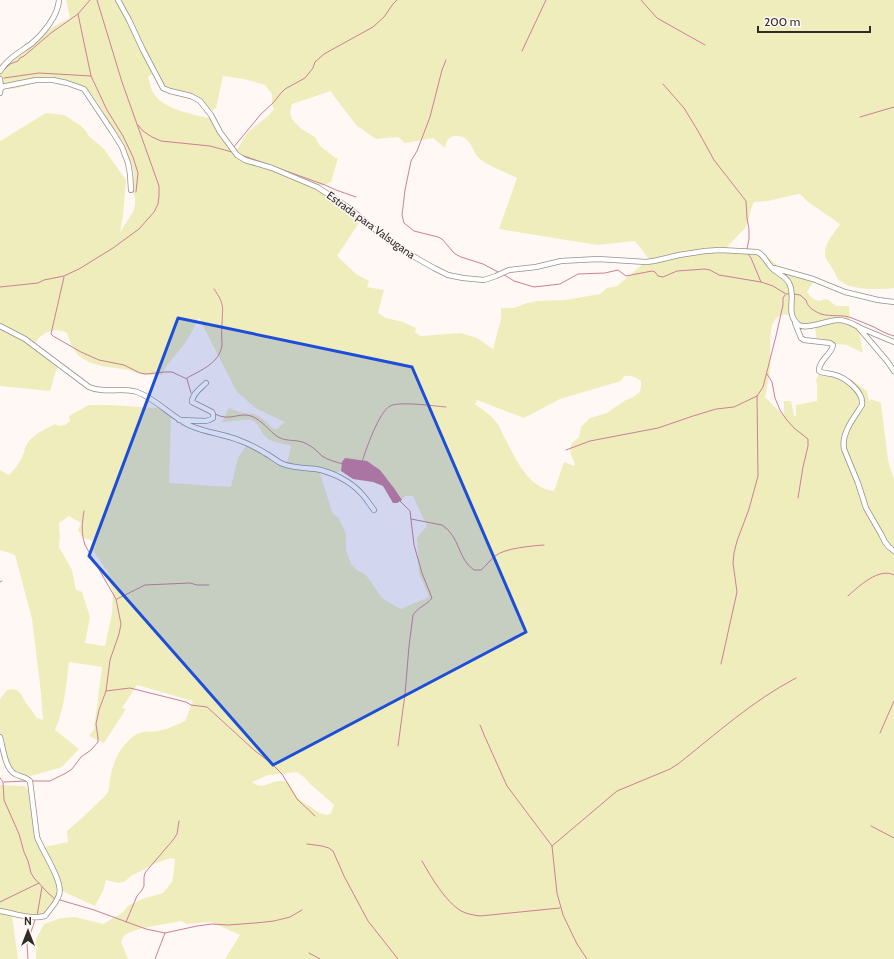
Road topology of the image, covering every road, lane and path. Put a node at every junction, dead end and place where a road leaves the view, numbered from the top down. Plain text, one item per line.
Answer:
1 (59, 0) edge
2 (118, 0) edge
3 (0, 71) edge
4 (0, 79) edge
5 (1, 87) junction
6 (0, 93) edge
7 (131, 190) dead end
8 (771, 267) junction
9 (894, 302) edge
10 (793, 319) junction
11 (0, 326) edge
12 (858, 327) junction
13 (894, 342) edge
14 (894, 371) edge
15 (206, 382) dead end
16 (179, 420) junction
17 (374, 510) dead end
18 (894, 552) edge
19 (0, 737) edge
20 (0, 911) edge

1 - 3 street
2 - 8 street, Estrada para Valsugana
4 - 5 street
5 - 6 street
5 - 7 street
8 - 9 street
8 - 10 street, Estrada para Valsugana
10 - 12 street
10 - 18 street, Estrada para Valsugana
11 - 16 street
12 - 13 street
12 - 14 street
15 - 16 street
16 - 17 street
19 - 20 street

